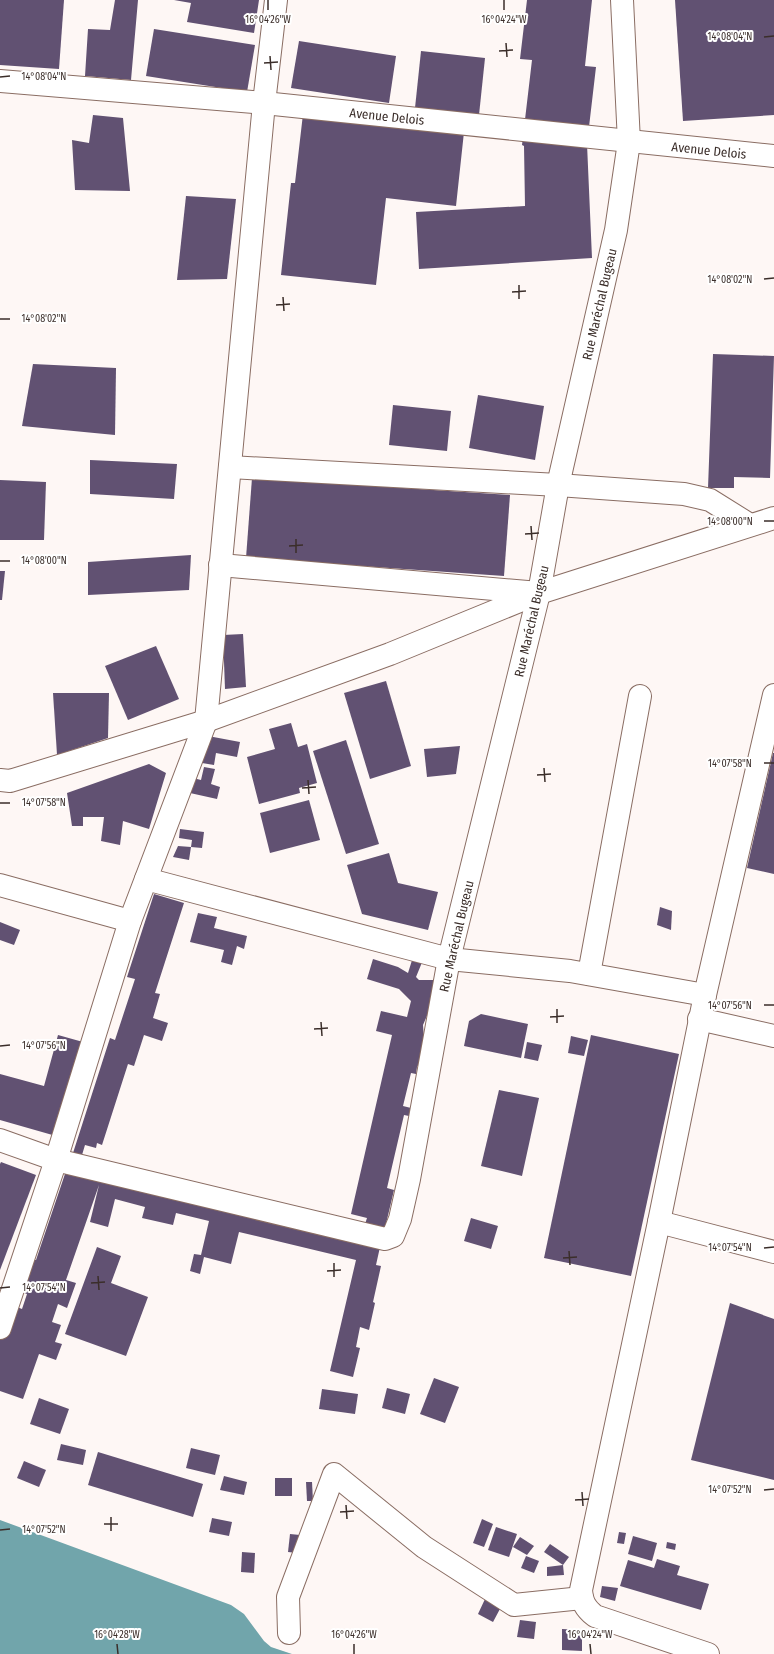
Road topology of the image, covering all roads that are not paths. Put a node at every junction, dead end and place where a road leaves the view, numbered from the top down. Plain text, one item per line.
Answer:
1 (276, 0) edge
2 (622, 0) edge
3 (0, 81) edge
4 (264, 103) junction
5 (629, 142) junction
6 (774, 156) edge
7 (230, 467) junction
8 (558, 485) junction
9 (774, 518) edge
10 (750, 525) junction
11 (220, 565) junction
12 (539, 593) junction
13 (640, 696) dead end
14 (774, 700) edge
15 (206, 721) junction
16 (3, 782) edge
17 (146, 879) junction
18 (0, 885) edge
19 (130, 921) junction
20 (449, 959) junction
21 (590, 974) junction
22 (705, 995) junction
23 (700, 1019) junction
24 (774, 1036) edge
25 (0, 1140) edge
26 (56, 1160) junction
27 (659, 1222) junction
28 (774, 1252) edge
29 (0, 1328) edge
30 (582, 1598) junction
31 (289, 1633) dead end
32 (708, 1654) edge

1 - 4 street
2 - 5 street, Rue Maréchal Bugeau
3 - 4 street, Avenue Delois
4 - 5 street, Avenue Delois
4 - 7 street
5 - 6 street, Avenue Delois
5 - 8 street, Rue Maréchal Bugeau
7 - 8 street
7 - 11 street
8 - 10 street
8 - 12 street, Rue Maréchal Bugeau
9 - 10 street
10 - 12 street
11 - 12 street
11 - 15 street
12 - 15 street
12 - 20 street, Rue Maréchal Bugeau
13 - 21 street
14 - 22 street
15 - 16 street
15 - 17 street
17 - 19 street
17 - 20 street
18 - 19 street
19 - 26 street
20 - 21 street
20 - 26 street, Rue Maréchal Bugeau
21 - 22 street
22 - 23 street
23 - 24 street
23 - 27 street
25 - 26 street
26 - 29 street
27 - 28 street
27 - 30 street
30 - 31 street
30 - 32 street

